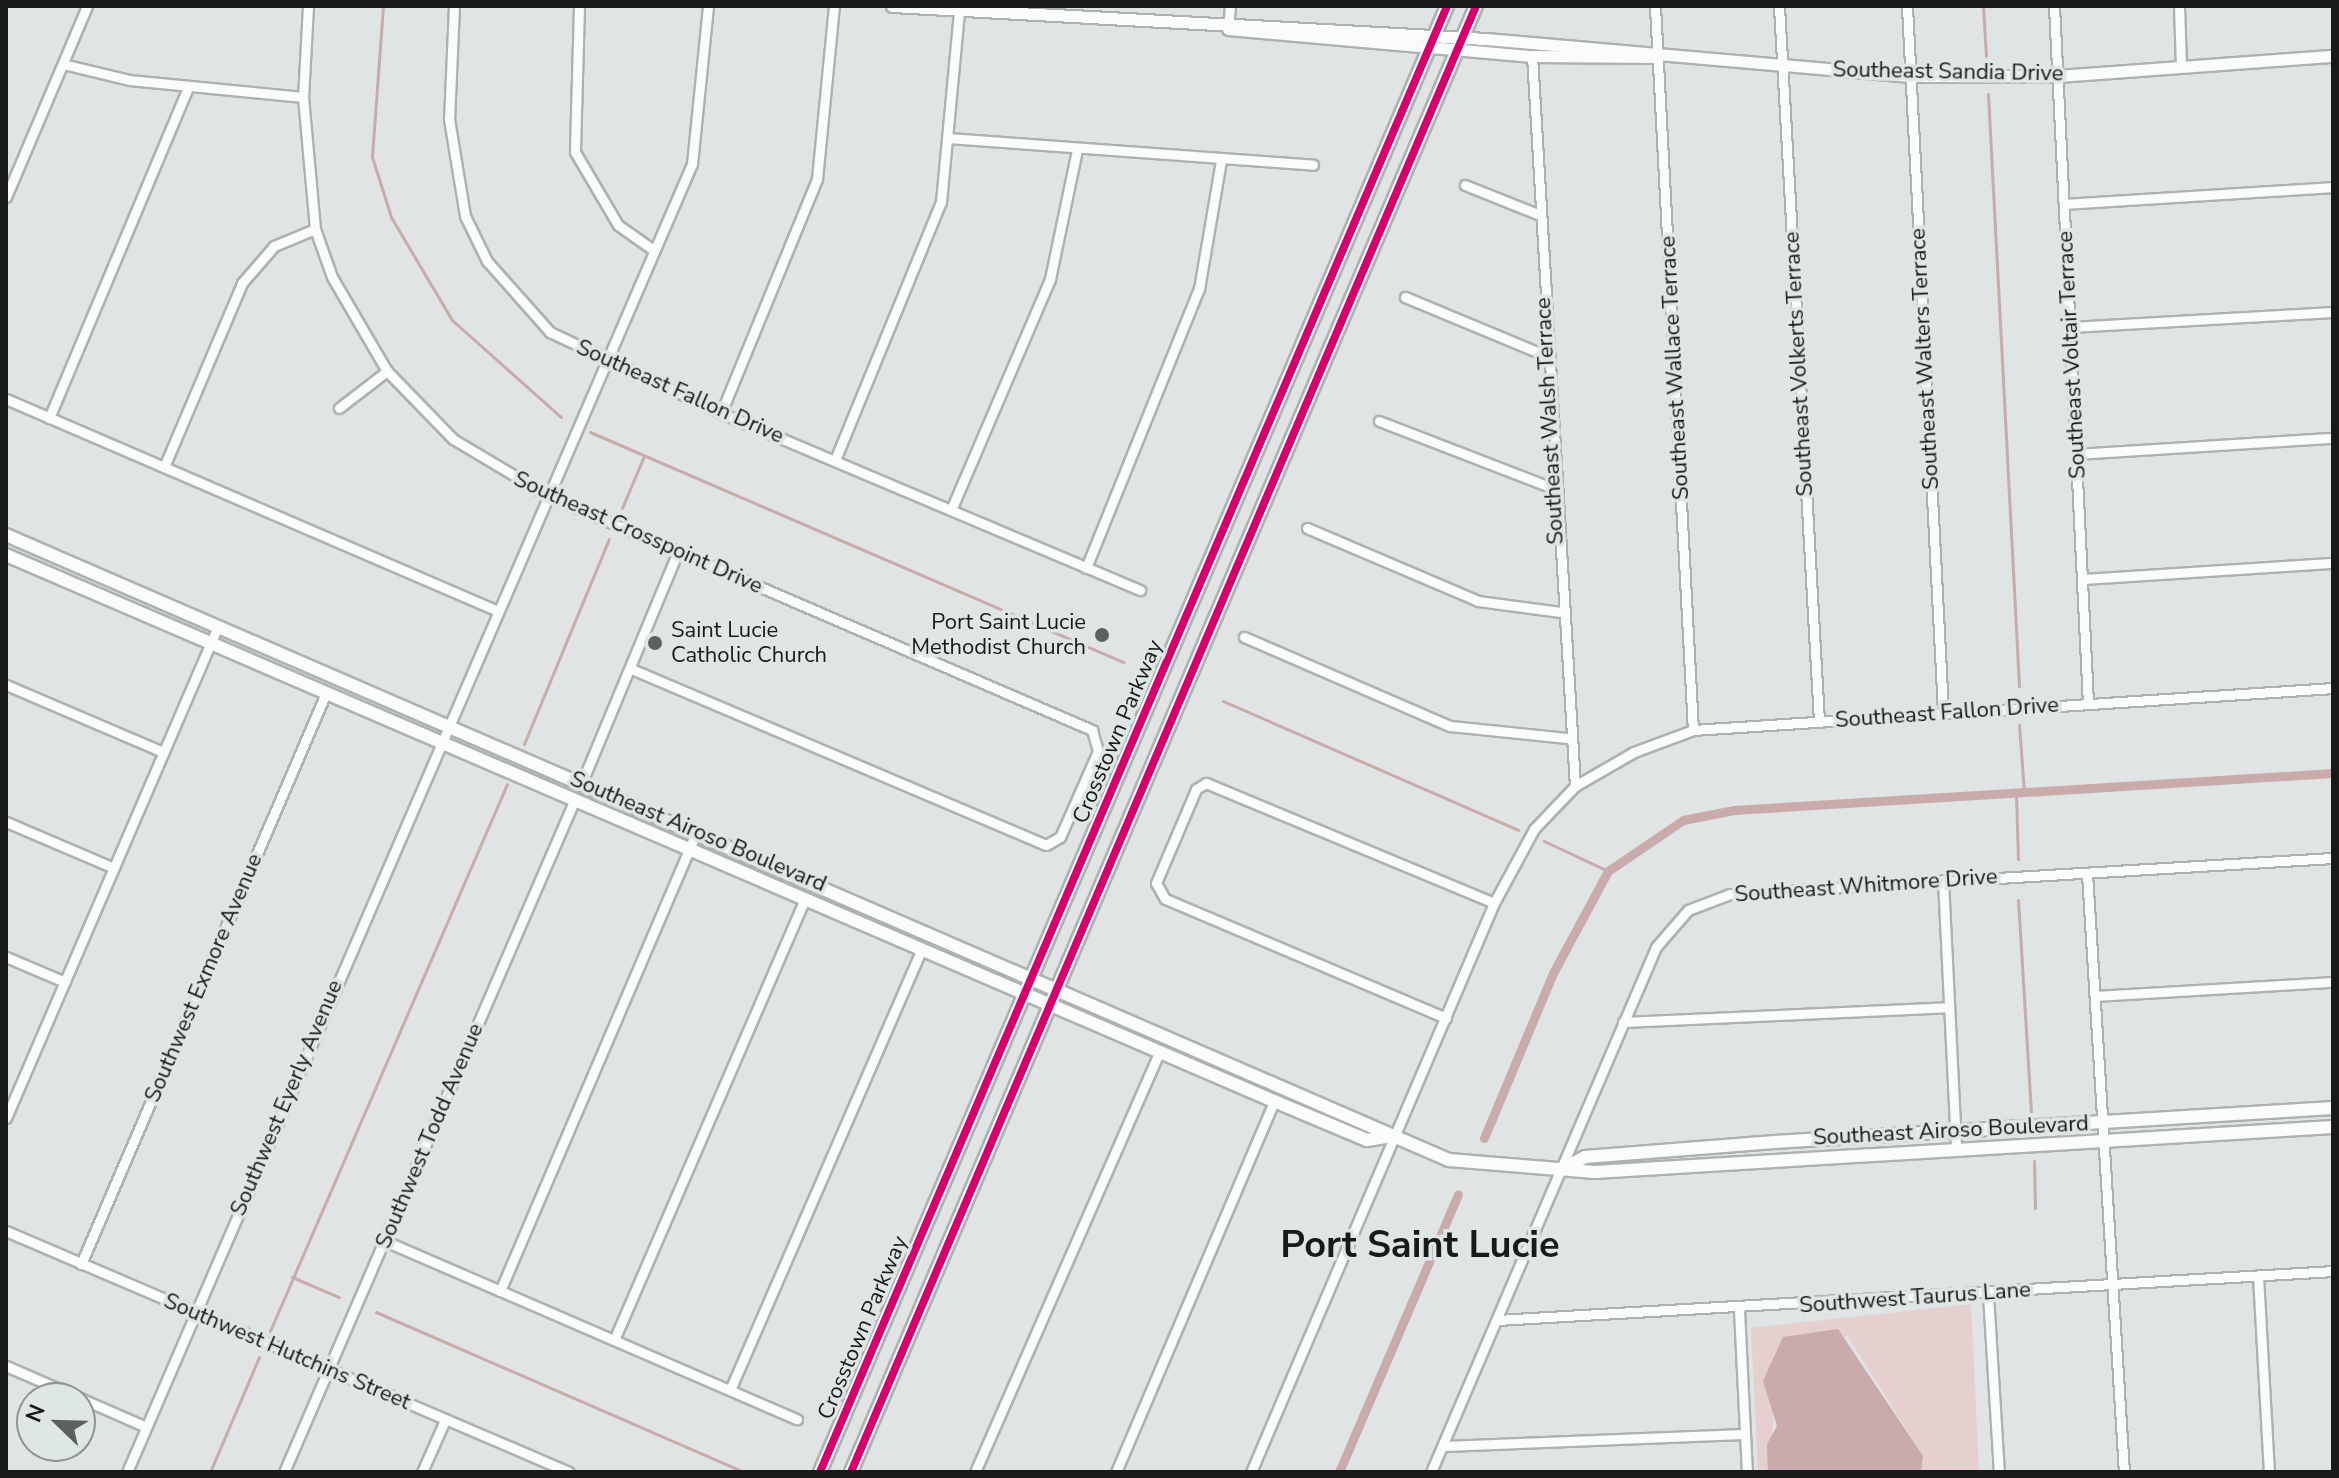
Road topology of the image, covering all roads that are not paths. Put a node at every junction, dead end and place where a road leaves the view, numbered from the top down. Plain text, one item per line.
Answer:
1 (87, 6) edge
2 (308, 6) edge
3 (454, 6) edge
4 (579, 6) edge
5 (708, 6) edge
6 (834, 6) edge
7 (892, 6) edge
8 (1230, 6) edge
9 (1447, 6) edge
10 (1476, 6) edge
11 (1655, 6) edge
12 (1779, 6) edge
13 (1907, 6) edge
14 (2054, 6) edge
15 (2179, 6) edge
16 (959, 11) junction
17 (1085, 12) edge
18 (1228, 29) junction
19 (1437, 36) junction
20 (1464, 44) junction
21 (1431, 49) junction
22 (1532, 56) junction
23 (2333, 56) edge
24 (1658, 57) junction
25 (63, 64) junction
26 (2181, 65) junction
27 (1782, 67) junction
28 (1910, 76) junction
29 (2058, 76) junction
30 (188, 87) junction
31 (303, 97) junction
32 (949, 138) junction
33 (1077, 150) junction
34 (1221, 160) junction
35 (1313, 165) dead end
36 (1465, 185) dead end
37 (2333, 187) edge
38 (6, 197) edge
39 (2064, 204) junction
40 (1540, 215) junction
41 (315, 229) junction
42 (652, 249) junction
43 (1405, 297) dead end
44 (2333, 312) edge
45 (2071, 327) junction
46 (1547, 356) junction
47 (605, 361) junction
48 (387, 371) junction
49 (6, 399) edge
50 (339, 408) dead end
51 (721, 413) junction
52 (49, 418) junction
53 (1379, 421) dead end
54 (2333, 438) edge
55 (2076, 454) junction
56 (835, 460) junction
57 (164, 467) junction
58 (1553, 488) junction
59 (547, 495) junction
60 (951, 510) junction
61 (1307, 528) dead end
62 (6, 535) edge
63 (678, 551) junction
64 (6, 555) edge
65 (2333, 563) edge
66 (1086, 568) junction
67 (2084, 579) junction
68 (1140, 590) dead end
69 (498, 611) junction
70 (1560, 612) junction
71 (218, 626) junction
72 (1244, 637) dead end
73 (211, 642) junction
74 (632, 669) junction
75 (6, 685) edge
76 (2333, 688) edge
77 (326, 693) junction
78 (2088, 704) junction
79 (1943, 712) junction
80 (1819, 721) junction
81 (447, 725) junction
82 (1693, 730) junction
83 (1567, 738) junction
84 (440, 743) junction
85 (163, 752) junction
86 (582, 782) junction
87 (1575, 786) junction
88 (575, 799) junction
89 (6, 822) edge
90 (697, 831) junction
91 (689, 849) junction
92 (2333, 858) edge
93 (114, 868) junction
94 (2087, 873) junction
95 (1943, 880) junction
96 (805, 898) junction
97 (1494, 903) junction
98 (921, 950) junction
99 (6, 957) edge
100 (1033, 977) junction
101 (65, 982) junction
102 (2333, 982) edge
103 (1059, 988) junction
104 (1025, 995) junction
105 (2095, 996) junction
106 (1051, 1005) junction
107 (1949, 1007) junction
108 (1446, 1018) junction
109 (1623, 1022) junction
110 (1159, 1052) junction
111 (10, 1098) edge
112 (1274, 1101) junction
113 (2333, 1108) edge
114 (6, 1118) edge
115 (2102, 1122) junction
116 (2333, 1127) edge
117 (1954, 1130) junction
118 (1390, 1138) junction
119 (2103, 1143) junction
120 (1956, 1149) junction
121 (1566, 1165) junction
122 (6, 1231) edge
123 (385, 1241) junction
124 (81, 1264) junction
125 (2333, 1271) edge
126 (2258, 1276) junction
127 (2113, 1284) junction
128 (500, 1291) junction
129 (1988, 1294) junction
130 (1739, 1310) junction
131 (195, 1311) junction
132 (1497, 1320) junction
133 (614, 1340) junction
134 (6, 1366) edge
135 (328, 1369) junction
136 (43, 1382) edge
137 (730, 1390) junction
138 (96, 1405) edge
139 (797, 1419) dead end
140 (445, 1420) junction
141 (146, 1427) junction
142 (1745, 1434) junction
143 (1443, 1446) junction
144 (562, 1471) edge
145 (127, 1472) edge
146 (284, 1472) edge
147 (422, 1472) edge
148 (820, 1472) edge
149 (851, 1472) edge
150 (975, 1472) edge
151 (1116, 1472) edge
152 (1251, 1472) edge
153 (1431, 1472) edge
154 (1747, 1472) edge
155 (1999, 1472) edge
156 (2124, 1472) edge
157 (2269, 1472) edge

1 - 25 street
2 - 31 street, Southeast Crosspoint Drive
3 - 47 street, Southeast Fallon Drive
4 - 42 street
5 - 42 street, Southwest Eyerly Avenue
6 - 51 street
7 - 16 street, Southeast Sandia Drive
8 - 18 street
9 - 19 main road, Crosstown Parkway
10 - 20 main road, Crosstown Parkway
11 - 24 street, Southeast Wallace Terrace
12 - 27 street, Southeast Volkerts Terrace
13 - 28 street, Southeast Walters Terrace
14 - 29 street, Southeast Voltair Terrace
15 - 26 street
16 - 17 street, Southeast Sandia Drive
16 - 32 street
17 - 18 street, Southeast Sandia Drive
18 - 19 street, Southeast Sandia Drive
18 - 21 street, Southeast Sandia Drive
19 - 20 street, Southeast Sandia Drive
19 - 21 main road, Crosstown Parkway
20 - 21 street, Southeast Sandia Drive
20 - 22 street, Southeast Sandia Drive
20 - 24 street, Southeast Sandia Drive
20 - 103 main road, Crosstown Parkway
21 - 100 main road, Crosstown Parkway
22 - 24 street, Southeast Sandia Drive
22 - 40 street, Southeast Walsh Terrace
23 - 26 street, Southeast Sandia Drive
24 - 27 street, Southeast Sandia Drive
24 - 82 street, Southeast Wallace Terrace
25 - 30 street
25 - 38 street
26 - 29 street, Southeast Sandia Drive
27 - 28 street, Southeast Sandia Drive
27 - 80 street, Southeast Volkerts Terrace
28 - 29 street, Southeast Sandia Drive
28 - 79 street, Southeast Walters Terrace
29 - 39 street, Southeast Voltair Terrace
30 - 31 street
30 - 52 street
31 - 41 street, Southeast Crosspoint Drive
32 - 33 street
32 - 56 street
33 - 34 street
33 - 60 street
34 - 35 street
34 - 66 street
36 - 40 street
37 - 39 street
39 - 45 street, Southeast Voltair Terrace
40 - 46 street, Southeast Walsh Terrace
41 - 48 street, Southeast Crosspoint Drive
41 - 57 street
42 - 47 street, Southwest Eyerly Avenue
43 - 46 street
44 - 45 street
45 - 55 street, Southeast Voltair Terrace
46 - 58 street, Southeast Walsh Terrace
47 - 51 street, Southeast Fallon Drive
47 - 59 street, Southwest Eyerly Avenue
48 - 50 street
48 - 59 street, Southeast Crosspoint Drive
49 - 52 street
51 - 56 street, Southeast Fallon Drive
52 - 57 street
53 - 58 street
54 - 55 street
55 - 67 street, Southeast Voltair Terrace
56 - 60 street, Southeast Fallon Drive
57 - 69 street
58 - 70 street, Southeast Walsh Terrace
59 - 63 street, Southeast Crosspoint Drive
59 - 69 street, Southwest Eyerly Avenue
60 - 66 street, Southeast Fallon Drive
61 - 70 street
62 - 71 main road, Southeast Airoso Boulevard
63 - 74 street
63 - 74 street, Southeast Crosspoint Drive
64 - 73 main road, Southeast Airoso Boulevard
65 - 67 street
66 - 68 street, Southeast Fallon Drive
67 - 78 street, Southeast Voltair Terrace
69 - 81 street, Southwest Eyerly Avenue
70 - 83 street, Southeast Walsh Terrace
71 - 73 street
71 - 81 main road, Southeast Airoso Boulevard
72 - 83 street
73 - 77 main road, Southeast Airoso Boulevard
73 - 85 street
74 - 86 street
75 - 85 street
76 - 78 street, Southeast Fallon Drive
77 - 84 main road, Southeast Airoso Boulevard
77 - 124 street, Southwest Exmore Avenue
78 - 79 street, Southeast Fallon Drive
79 - 80 street, Southeast Fallon Drive
80 - 82 street, Southeast Fallon Drive
81 - 84 street, Southwest Eyerly Avenue
81 - 86 main road, Southeast Airoso Boulevard
82 - 87 street, Southeast Fallon Drive
83 - 87 street, Southeast Walsh Terrace
84 - 88 main road, Southeast Airoso Boulevard
84 - 131 street, Southwest Eyerly Avenue
85 - 93 street
86 - 90 main road, Southeast Airoso Boulevard
87 - 97 street, Southeast Fallon Drive
88 - 91 main road, Southeast Airoso Boulevard
88 - 123 street, Southwest Todd Avenue
89 - 93 street
90 - 91 street
90 - 100 main road, Southeast Airoso Boulevard
91 - 96 main road, Southeast Airoso Boulevard
91 - 128 street
92 - 94 street, Southeast Whitmore Drive
93 - 101 street
94 - 95 street, Southeast Whitmore Drive
94 - 105 street
95 - 107 street
95 - 109 street, Southeast Whitmore Drive
96 - 98 main road, Southeast Airoso Boulevard
96 - 133 street
97 - 108 street, Southeast Fallon Drive
97 - 108 street
98 - 104 main road, Southeast Airoso Boulevard
98 - 137 street
99 - 101 street
100 - 103 main road, Southeast Airoso Boulevard
100 - 104 main road, Crosstown Parkway
101 - 111 street
102 - 105 street
103 - 106 main road, Crosstown Parkway
103 - 118 main road, Southeast Airoso Boulevard
104 - 106 main road, Southeast Airoso Boulevard
104 - 148 main road, Crosstown Parkway
105 - 115 street
106 - 110 main road, Southeast Airoso Boulevard
106 - 149 main road, Crosstown Parkway
107 - 109 street
107 - 117 street
108 - 118 street, Southeast Fallon Drive
109 - 121 street, Southeast Whitmore Drive
110 - 112 main road, Southeast Airoso Boulevard
110 - 150 street
111 - 114 street
112 - 118 main road, Southeast Airoso Boulevard
112 - 151 street
113 - 115 main road, Southeast Airoso Boulevard
115 - 117 main road, Southeast Airoso Boulevard
115 - 119 street
116 - 119 main road, Southeast Airoso Boulevard
117 - 120 street
117 - 121 main road, Southeast Airoso Boulevard
118 - 121 main road, Southeast Airoso Boulevard
118 - 152 street, Southeast Fallon Drive
119 - 120 main road, Southeast Airoso Boulevard
119 - 127 street
120 - 121 main road, Southeast Airoso Boulevard
121 - 132 street, Southeast Whitmore Drive
122 - 124 street, Southwest Hutchins Street
123 - 128 street
123 - 135 street, Southwest Todd Avenue
124 - 131 street, Southwest Hutchins Street
125 - 126 street, Southwest Taurus Lane
126 - 127 street, Southwest Taurus Lane
126 - 157 street
127 - 129 street, Southwest Taurus Lane
127 - 156 street
128 - 133 street
129 - 130 street, Southwest Taurus Lane
129 - 155 street
130 - 132 street, Southwest Taurus Lane
130 - 142 street
131 - 135 street, Southwest Hutchins Street
131 - 141 street, Southwest Eyerly Avenue
132 - 143 street, Southeast Whitmore Drive
133 - 137 street
134 - 136 street
135 - 140 street, Southwest Hutchins Street
135 - 146 street, Southwest Todd Avenue
137 - 139 street
138 - 141 street
140 - 144 street, Southwest Hutchins Street
140 - 147 street
141 - 145 street, Southwest Eyerly Avenue
142 - 143 street
142 - 154 street
143 - 153 street, Southeast Whitmore Drive

